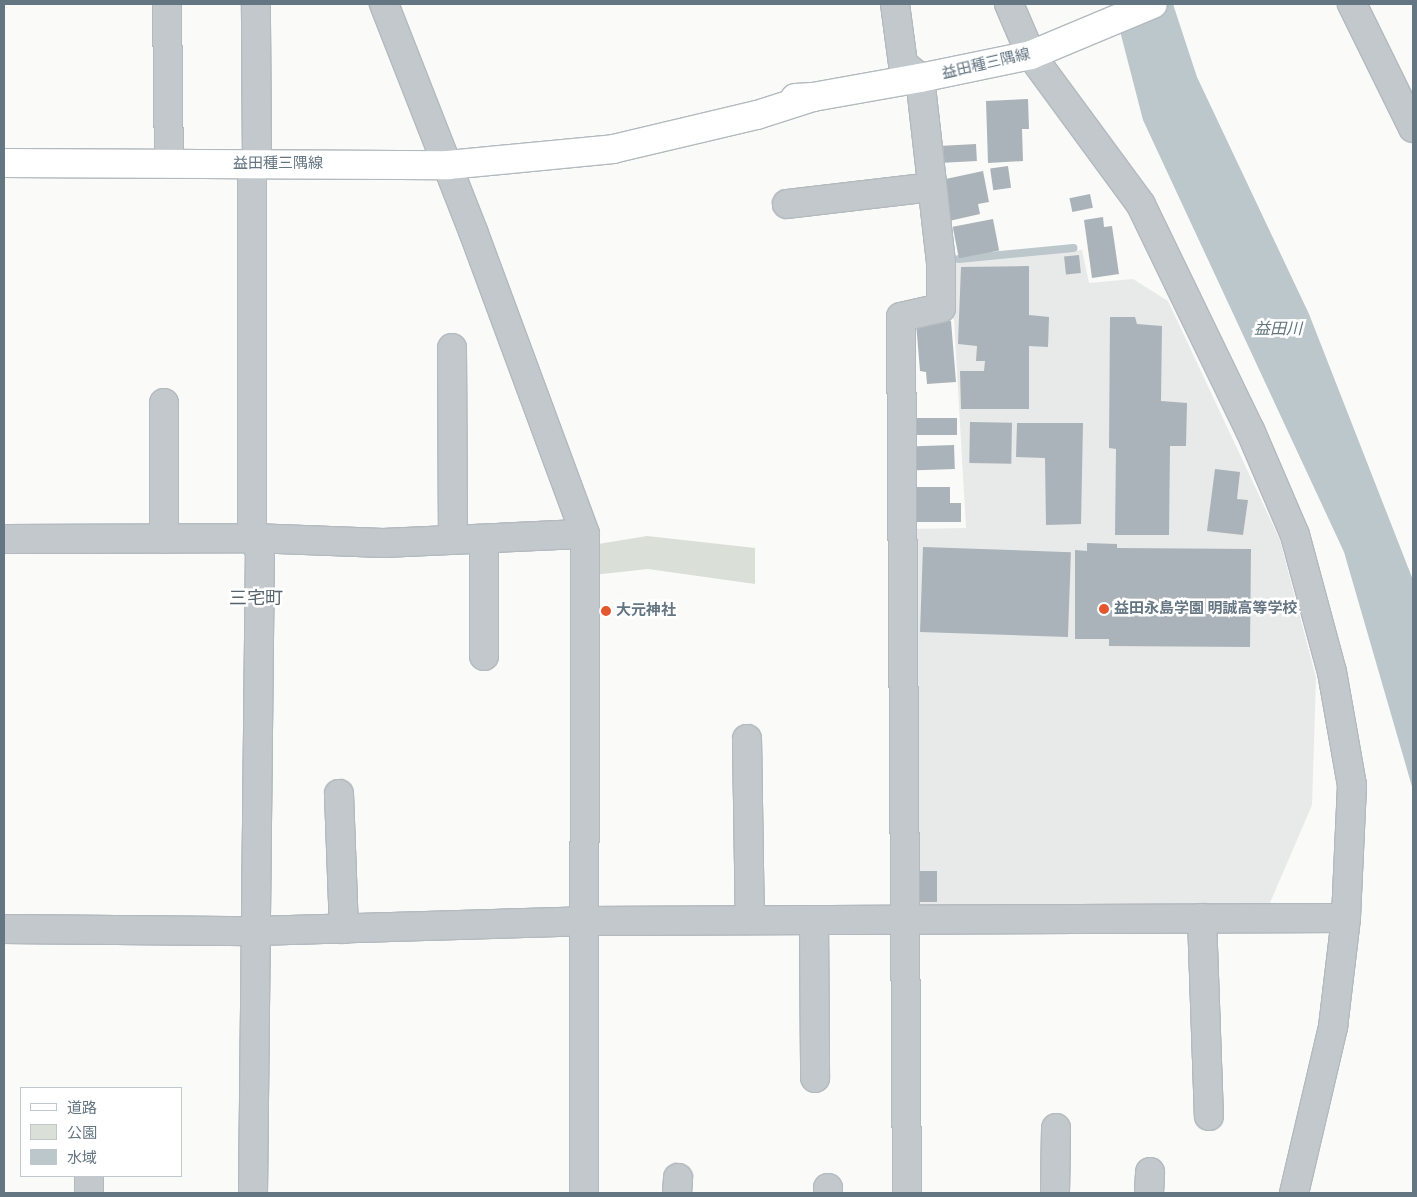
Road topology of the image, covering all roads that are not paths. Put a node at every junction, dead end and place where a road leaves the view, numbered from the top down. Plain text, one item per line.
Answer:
1 (166, 4) edge
2 (256, 4) edge
3 (384, 4) edge
4 (895, 4) edge
5 (1009, 4) edge
6 (1152, 4) edge
7 (1352, 4) edge
8 (1031, 55) junction
9 (920, 78) junction
10 (1413, 128) edge
11 (4, 163) edge
12 (169, 164) junction
13 (257, 164) junction
14 (448, 165) junction
15 (932, 187) junction
16 (787, 204) dead end
17 (452, 348) dead end
18 (164, 403) dead end
19 (585, 534) junction
20 (252, 538) junction
21 (4, 539) edge
22 (164, 539) junction
23 (484, 539) junction
24 (453, 540) junction
25 (484, 656) dead end
26 (747, 739) dead end
27 (339, 794) dead end
28 (1202, 918) junction
29 (1346, 918) junction
30 (750, 920) junction
31 (814, 920) junction
32 (904, 920) junction
33 (584, 921) junction
34 (4, 929) edge
35 (344, 929) junction
36 (256, 931) junction
37 (816, 1078) dead end
38 (1209, 1116) dead end
39 (1056, 1128) dead end
40 (89, 1177) edge
41 (89, 1193) edge
42 (253, 1193) edge
43 (584, 1193) edge
44 (907, 1193) edge
45 (1055, 1193) edge
46 (1294, 1193) edge

1 - 12 street
2 - 13 street
3 - 14 street
4 - 9 street
5 - 8 street
6 - 8 main road, 益田種三隅線
7 - 10 street
8 - 9 main road, 益田種三隅線
8 - 29 street
9 - 14 main road, 益田種三隅線
9 - 15 street
11 - 12 main road, 益田種三隅線
12 - 13 main road, 益田種三隅線
13 - 14 main road, 益田種三隅線
13 - 20 street
14 - 19 street
15 - 16 street
15 - 32 street
17 - 24 street
18 - 22 street
19 - 23 street
19 - 33 street
20 - 22 street
20 - 24 street
20 - 36 street
21 - 22 street
23 - 24 street
23 - 25 street
26 - 30 street
27 - 35 street
28 - 29 street
28 - 32 street
28 - 38 street
29 - 46 street
30 - 31 street
30 - 33 street
31 - 32 street
31 - 37 street
32 - 44 street
33 - 35 street
33 - 43 street
34 - 36 street
35 - 36 street
36 - 42 street
39 - 45 street
40 - 41 street

